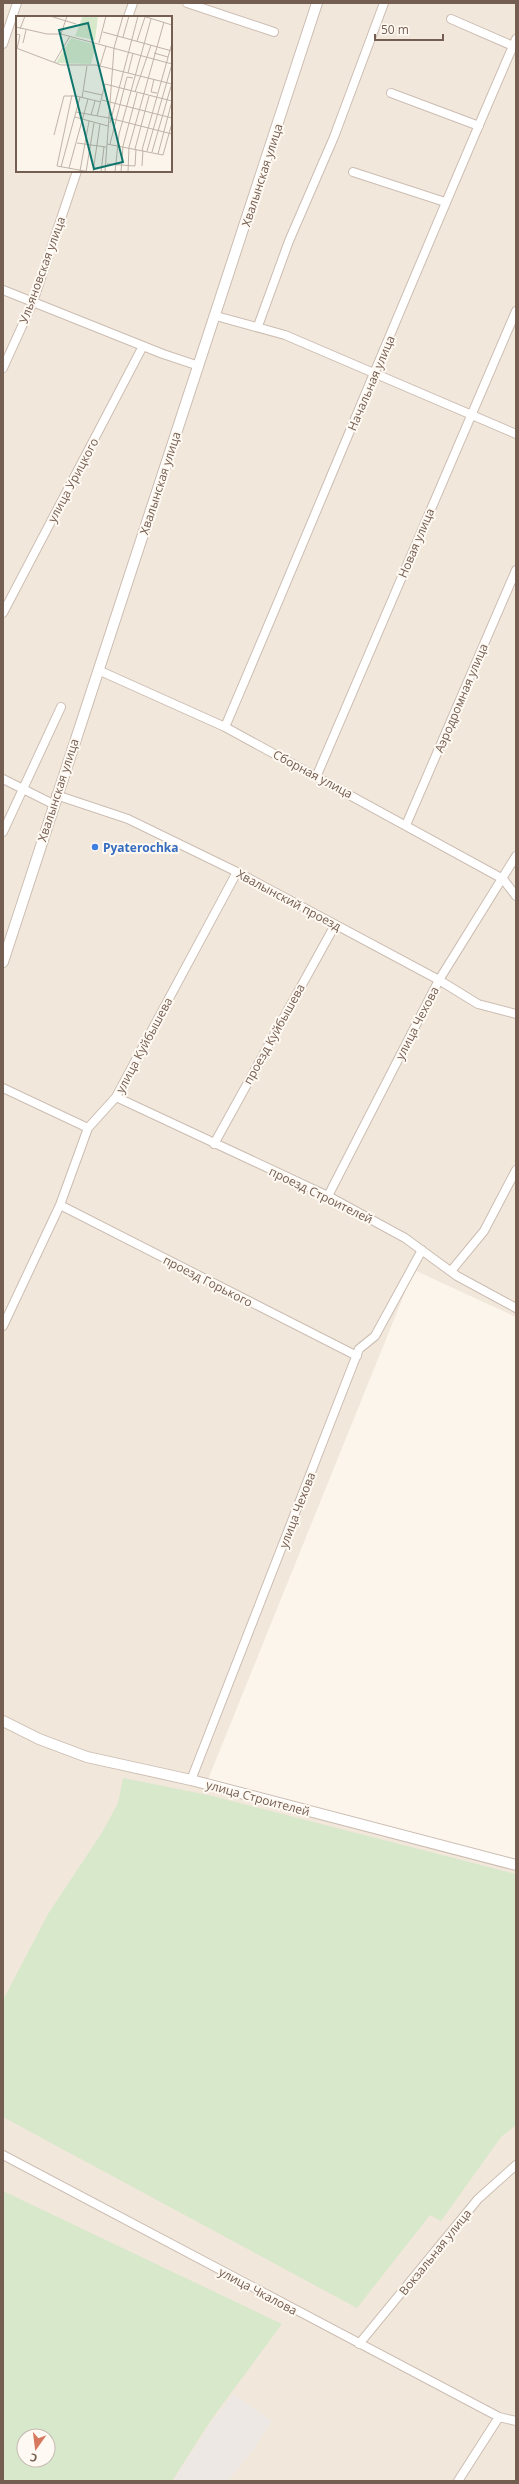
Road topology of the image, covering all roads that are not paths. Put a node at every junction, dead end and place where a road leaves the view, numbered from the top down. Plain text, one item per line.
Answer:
1 (17, 3) edge
2 (133, 3) edge
3 (188, 3) edge
4 (317, 3) edge
5 (384, 3) edge
6 (128, 16) edge
7 (451, 19) dead end
8 (274, 32) dead end
9 (514, 42) edge
10 (3, 44) edge
11 (391, 93) dead end
12 (479, 126) junction
13 (77, 172) edge
14 (353, 172) dead end
15 (445, 202) junction
16 (3, 290) edge
17 (33, 302) junction
18 (516, 311) edge
19 (216, 316) junction
20 (258, 326) junction
21 (143, 346) junction
22 (199, 366) junction
23 (3, 368) edge
24 (376, 374) junction
25 (470, 415) junction
26 (516, 434) edge
27 (516, 570) edge
28 (3, 613) edge
29 (98, 670) junction
30 (61, 707) dead end
31 (225, 727) junction
32 (317, 775) junction
33 (3, 779) edge
34 (24, 790) junction
35 (55, 800) junction
36 (406, 825) junction
37 (3, 832) edge
38 (516, 856) edge
39 (237, 872) junction
40 (504, 879) junction
41 (516, 896) edge
42 (335, 925) junction
43 (3, 962) edge
44 (439, 980) junction
45 (516, 1014) edge
46 (3, 1088) edge
47 (116, 1097) junction
48 (88, 1128) junction
49 (214, 1144) junction
50 (516, 1170) edge
51 (328, 1196) junction
52 (60, 1206) junction
53 (422, 1250) junction
54 (451, 1271) junction
55 (516, 1308) edge
56 (3, 1326) edge
57 (357, 1356) junction
58 (3, 1721) edge
59 (191, 1780) junction
60 (516, 1865) edge
61 (3, 2155) edge
62 (516, 2165) edge
63 (359, 2344) junction
64 (499, 2417) junction
65 (516, 2421) edge
66 (458, 2481) edge

1 - 10 street
2 - 6 street
3 - 8 street
4 - 19 street, Хвалынская улица
5 - 20 street
7 - 9 street
9 - 12 street, Начальная улица
11 - 12 street
12 - 15 street, Начальная улица
13 - 17 street, Ульяновская улица
14 - 15 street
15 - 24 street, Начальная улица
16 - 17 street
17 - 21 street
17 - 23 street, Ульяновская улица
18 - 25 street, Новая улица
19 - 20 street
19 - 22 street, Хвалынская улица
20 - 24 street
21 - 22 street
21 - 28 street, улица Урицкого
22 - 29 street, Хвалынская улица
24 - 25 street
24 - 31 street, Начальная улица
25 - 26 street
25 - 32 street, Новая улица
27 - 36 street, Аэродромная улица
29 - 31 street, Сборная улица
29 - 35 street, Хвалынская улица
30 - 34 street
31 - 32 street, Сборная улица
32 - 36 street, Сборная улица
33 - 34 street, Хвалынский проезд
34 - 35 street, Хвалынский проезд
34 - 37 street
35 - 39 street, Хвалынский проезд
35 - 43 street, Хвалынская улица
36 - 40 street, Сборная улица
38 - 40 street, улица Чехова
39 - 42 street, Хвалынский проезд
39 - 47 street, улица Куйбышева
40 - 41 street, Сборная улица
40 - 44 street, улица Чехова
42 - 44 street, Хвалынский проезд
42 - 49 street, проезд Куйбышева
44 - 45 street, Хвалынский проезд
44 - 51 street, улица Чехова
46 - 48 street
47 - 48 street, улица Куйбышева
47 - 49 street, проезд Строителей
48 - 52 street, улица Куйбышева
49 - 51 street, проезд Строителей
50 - 54 street
51 - 53 street, проезд Строителей
52 - 56 street, улица Куйбышева
52 - 57 street, проезд Горького
53 - 54 street, проезд Строителей
53 - 57 street, улица Чехова
54 - 55 street, проезд Строителей
57 - 59 street, улица Чехова
58 - 59 street, улица Строителей
59 - 60 street, улица Строителей
61 - 63 street, улица Чкалова
62 - 63 street, Вокзальная улица
63 - 64 street, улица Чкалова
64 - 65 street, улица Чкалова
64 - 66 street

